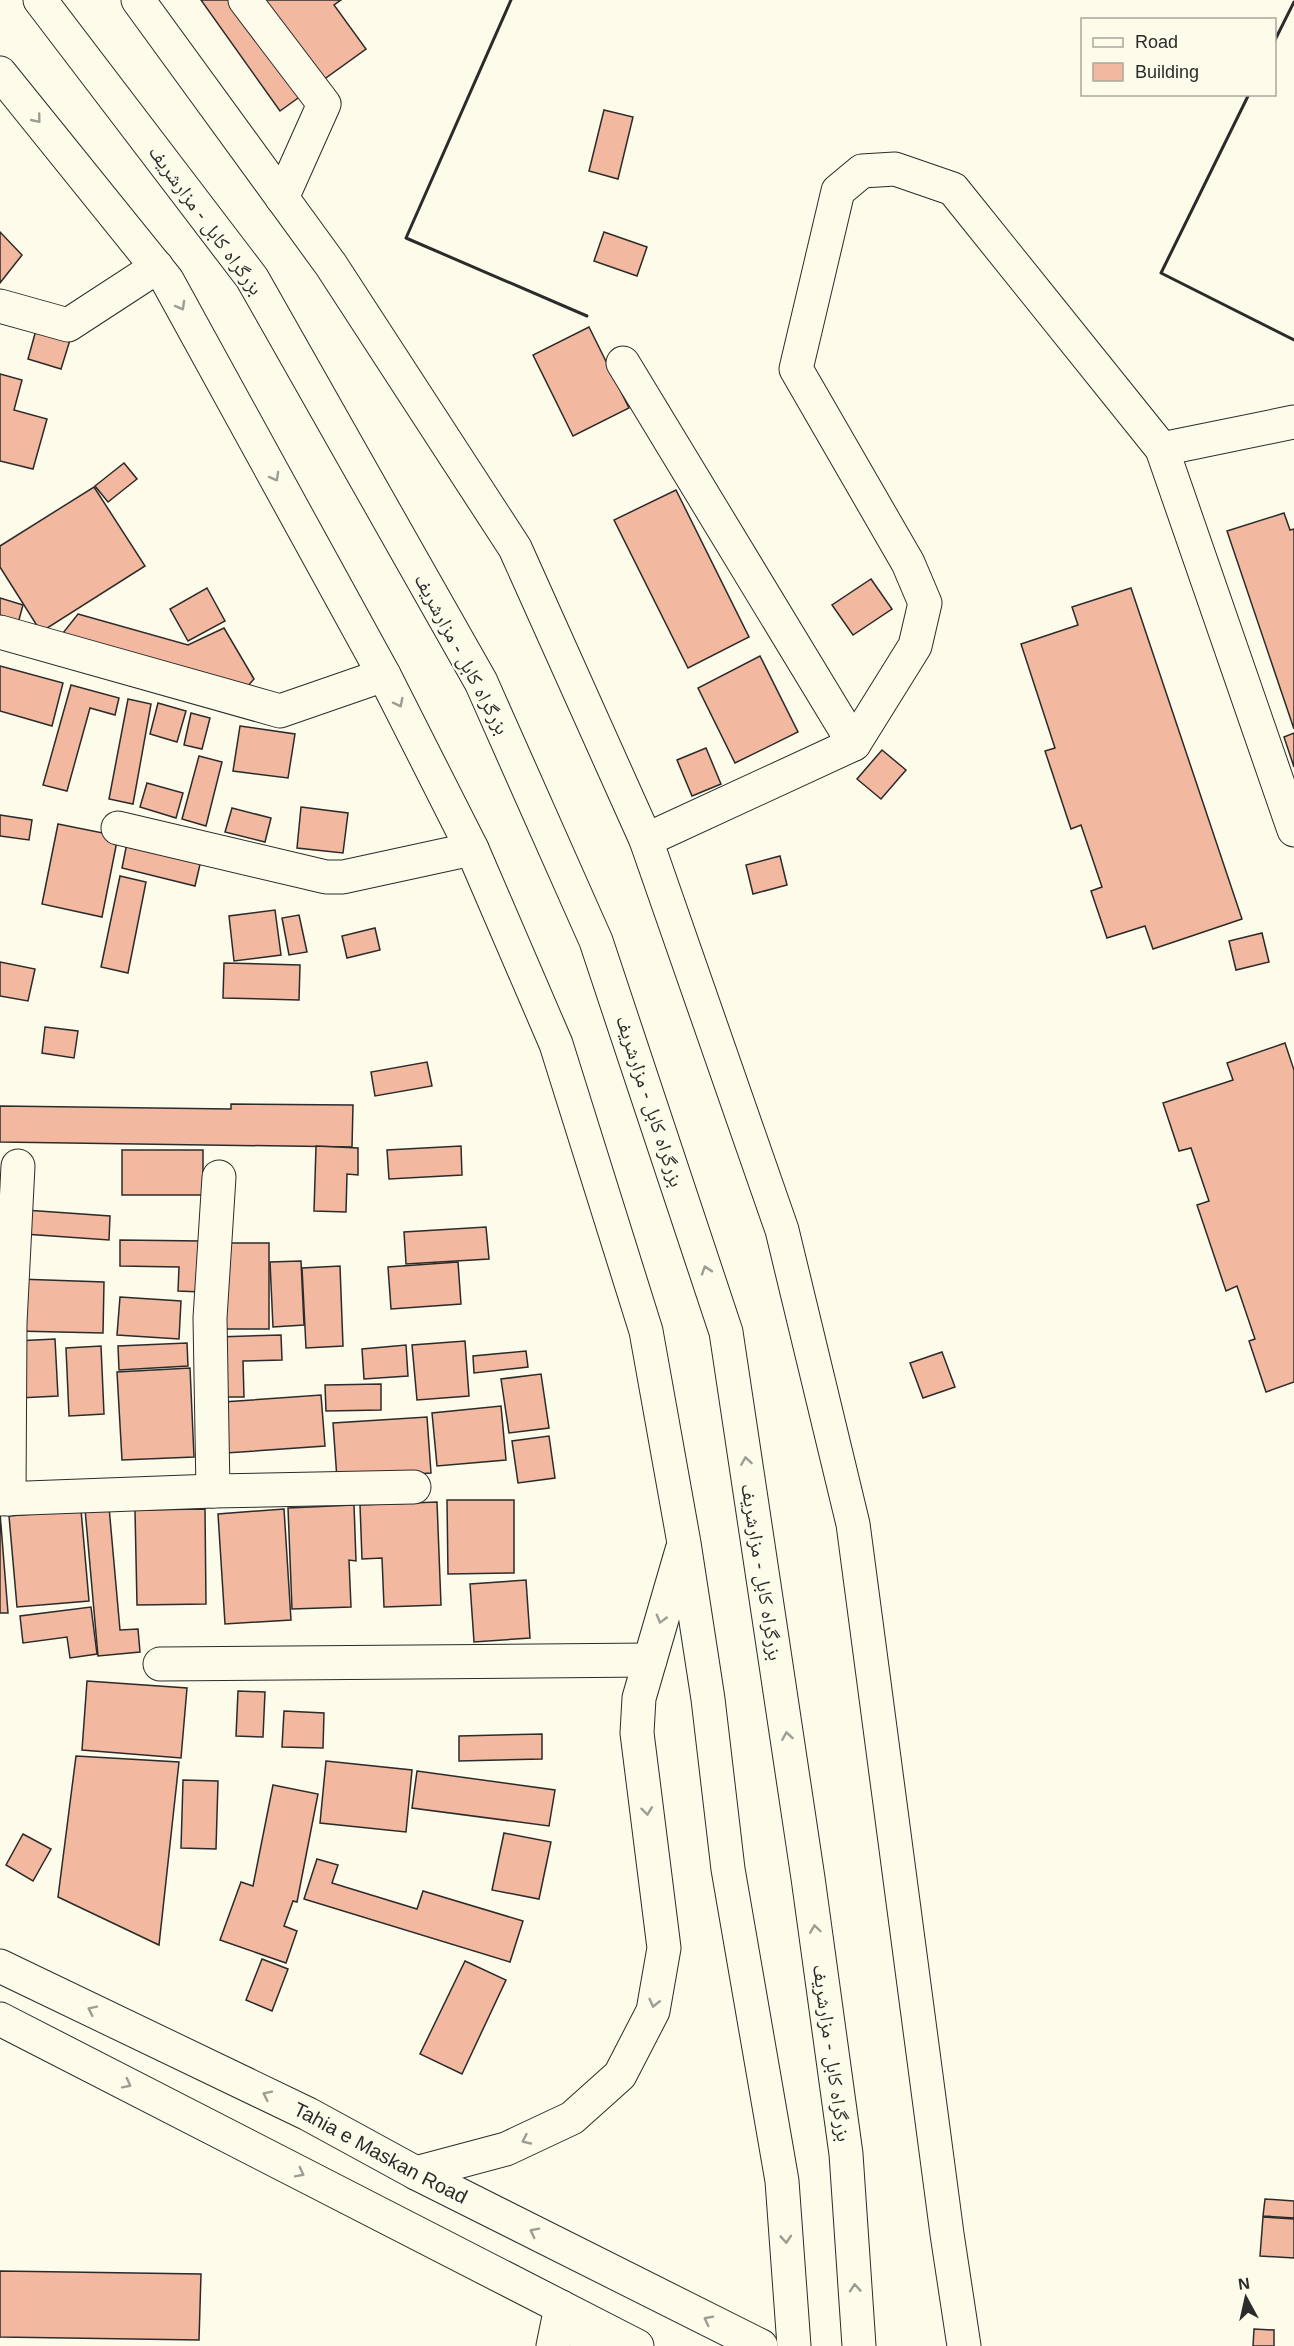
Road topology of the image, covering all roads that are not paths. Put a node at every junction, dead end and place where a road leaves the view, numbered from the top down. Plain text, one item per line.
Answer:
1 (40, 0) edge
2 (138, 0) edge
3 (245, 0) edge
4 (0, 73) edge
5 (282, 198) junction
6 (157, 267) junction
7 (0, 306) edge
8 (623, 363) dead end
9 (1294, 422) edge
10 (1162, 449) junction
11 (0, 632) edge
12 (384, 675) junction
13 (854, 744) junction
14 (118, 828) dead end
15 (1294, 830) edge
16 (646, 840) junction
17 (472, 849) junction
18 (18, 1166) dead end
19 (219, 1177) dead end
20 (414, 1487) dead end
21 (213, 1491) junction
22 (5, 1499) edge
23 (684, 1543) junction
24 (650, 1660) junction
25 (160, 1664) dead end
26 (0, 1966) edge
27 (0, 2019) edge
28 (416, 2173) junction
29 (561, 2307) junction
30 (553, 2346) edge
31 (591, 2346) edge
32 (637, 2346) edge
33 (760, 2346) edge
34 (794, 2346) edge
35 (859, 2346) edge
36 (964, 2346) edge

35 -> 1 main road, بزرگراه کابل - مزارشریف
2 - 5 main road
3 - 5 main road
4 -> 6 main road
5 - 16 main road
6 - 7 main road
6 -> 12 main road
8 - 13 main road
9 - 10 main road
10 - 13 main road
10 - 15 main road
11 - 12 main road
12 -> 17 main road
13 - 16 main road
14 - 17 main road
16 - 36 main road
17 - 23 main road
18 - 22 main road
19 - 21 main road
20 - 21 main road
21 - 22 main road
23 -> 24 main road
23 -> 34 main road
24 - 25 main road
24 -> 28 main road
28 -> 26 main road, Tahia e Maskan Road
27 -> 29 main road
33 -> 28 main road, Tahia e Maskan Road
29 - 30 main road
29 - 31 main road
29 - 32 main road

